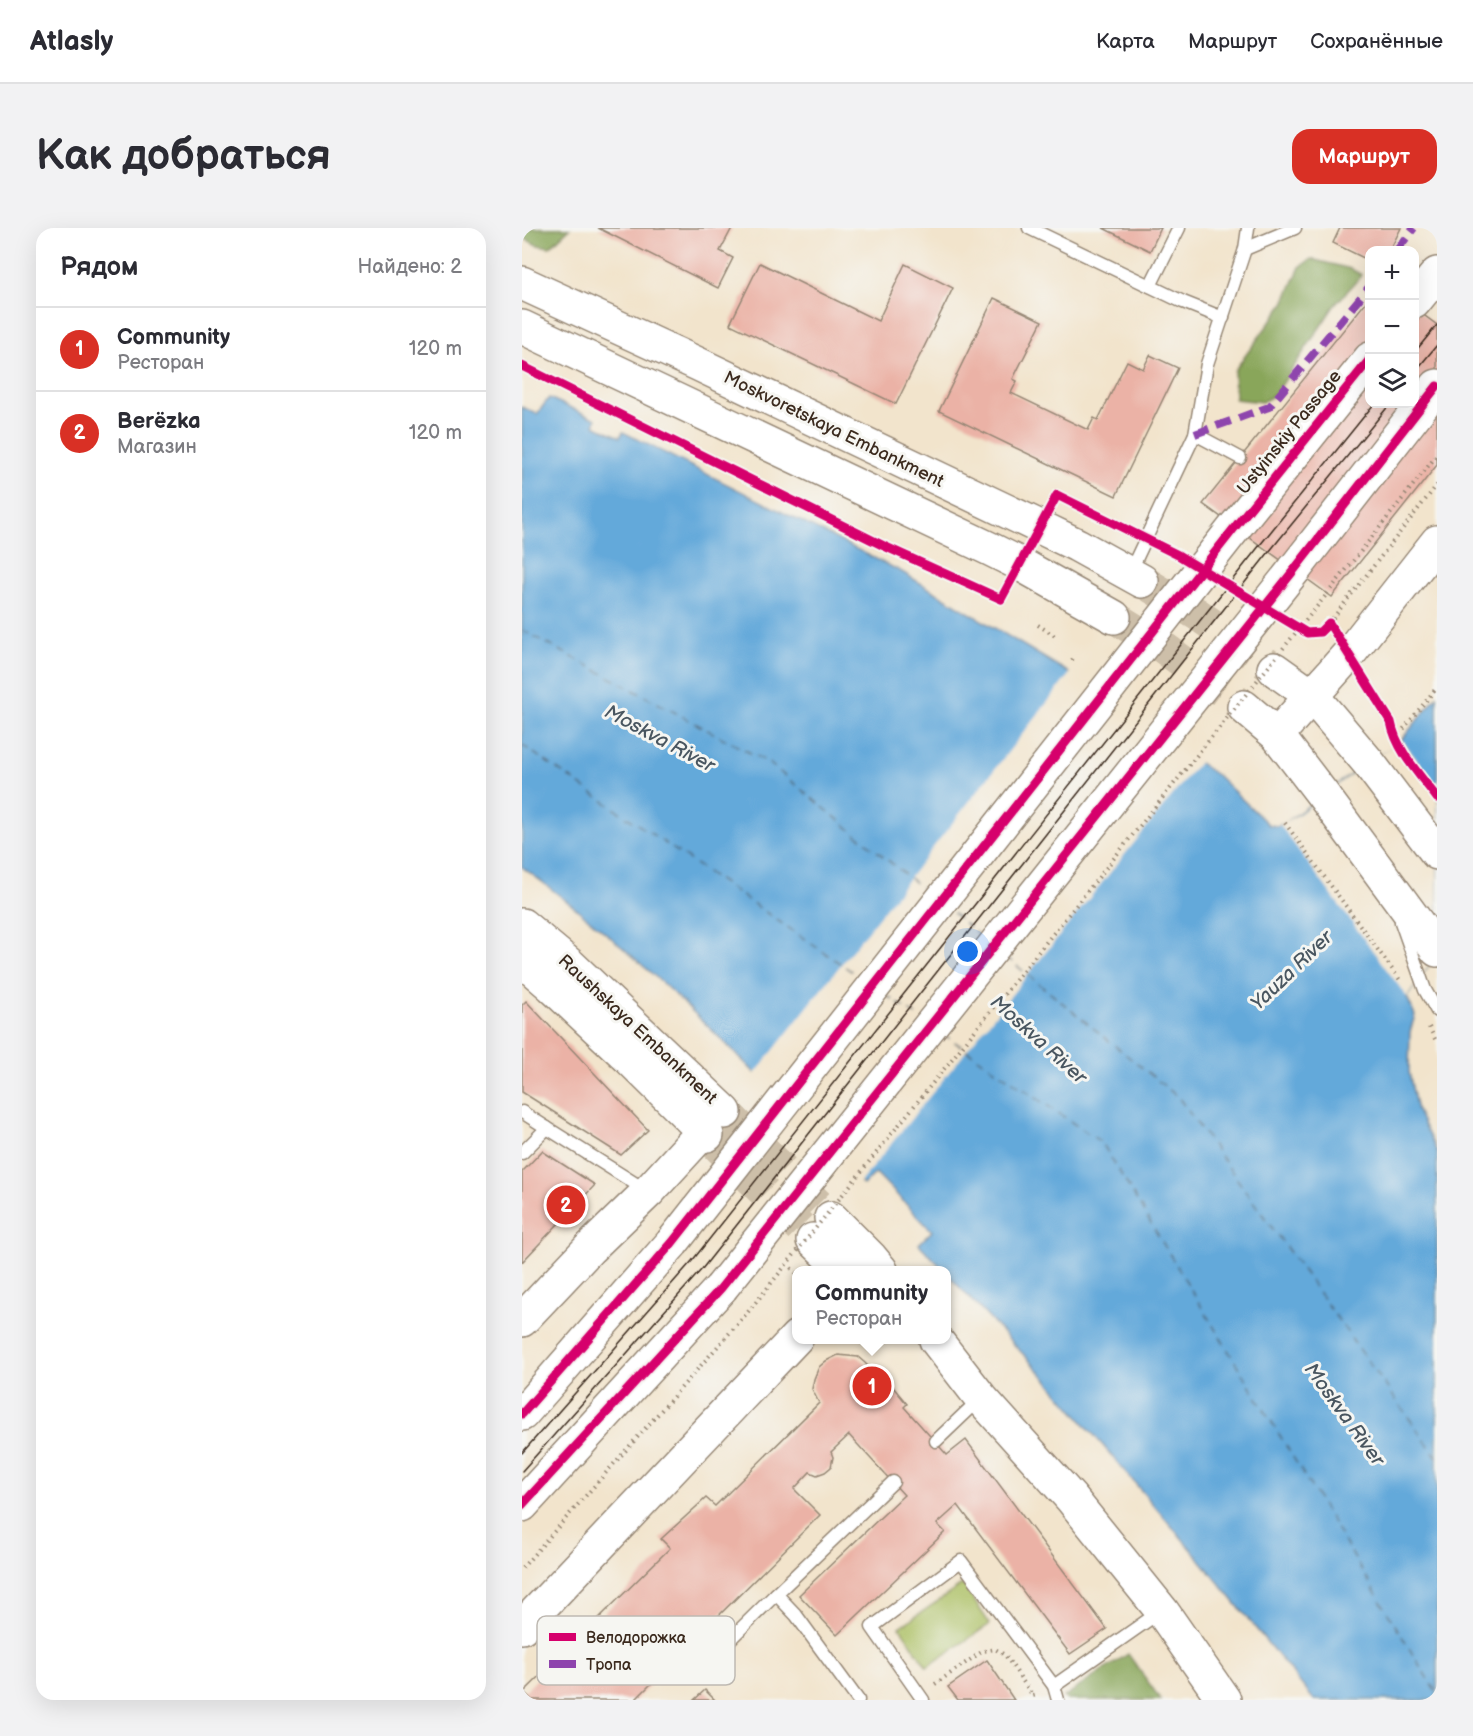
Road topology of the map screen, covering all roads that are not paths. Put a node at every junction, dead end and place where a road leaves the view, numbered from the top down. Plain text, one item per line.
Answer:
1 (1029, 228) edge
2 (1179, 228) edge
3 (1248, 228) edge
4 (1295, 228) edge
5 (1245, 249) junction
6 (1437, 274) edge
7 (522, 282) edge
8 (1150, 286) junction
9 (1416, 300) edge
10 (1222, 318) junction
11 (522, 327) edge
12 (1365, 365) edge
13 (1437, 386) edge
14 (1195, 434) junction
15 (1240, 458) dead end
16 (1437, 542) edge
17 (1136, 577) joint
18 (1114, 617) tunnel mouth
19 (1274, 669) tunnel mouth
20 (1312, 696) junction
21 (1244, 707) tunnel mouth
22 (1277, 735) junction
23 (1437, 854) edge
24 (1387, 882) junction
25 (522, 925) edge
26 (1437, 950) edge
27 (522, 960) edge
28 (1437, 1011) edge
29 (522, 1112) edge
30 (712, 1126) junction
31 (547, 1128) junction
32 (522, 1153) edge
33 (648, 1192) junction
34 (822, 1229) tunnel mouth
35 (863, 1266) edge
36 (522, 1320) edge
37 (792, 1342) edge
38 (922, 1344) edge
39 (939, 1344) edge
40 (981, 1398) junction
41 (522, 1414) edge
42 (936, 1441) dead end
43 (893, 1482) dead end
44 (522, 1505) edge
45 (776, 1594) junction
46 (1162, 1611) junction
47 (522, 1627) edge
48 (735, 1635) edge
49 (1056, 1692) edge
50 (921, 1697) edge
51 (858, 1700) edge
52 (1224, 1700) edge

1 - 8 lane
2 - 8 lane
3 - 5 lane
4 - 5 lane
5 - 10 lane
6 - 9 main road
7 - 17 main road, Moskvoretskaya Embankment
8 - 10 lane
10 - 14 lane
11 - 18 main road
12 - 41 main road, Ustyinskiy Passage, bridge
13 - 44 main road, bridge
14 - 15 lane
14 - 17 lane
16 - 20 main road
19 - 20 main road
20 - 22 main road
20 - 23 main road
21 - 22 main road
22 - 24 main road
24 - 26 main road
24 - 28 lane
25 - 30 main road, Raushskaya Embankment
27 - 30 main road, Raushskaya Embankment
29 - 31 lane
30 - 33 main road
31 - 32 lane
31 - 33 lane
33 - 36 main road
34 - 35 main road
37 - 47 main road
38 - 40 main road
39 - 40 main road
40 - 42 lane
40 - 46 main road
43 - 45 lane
45 - 48 lane
45 - 51 lane
46 - 49 lane
46 - 52 main road
49 - 50 lane

